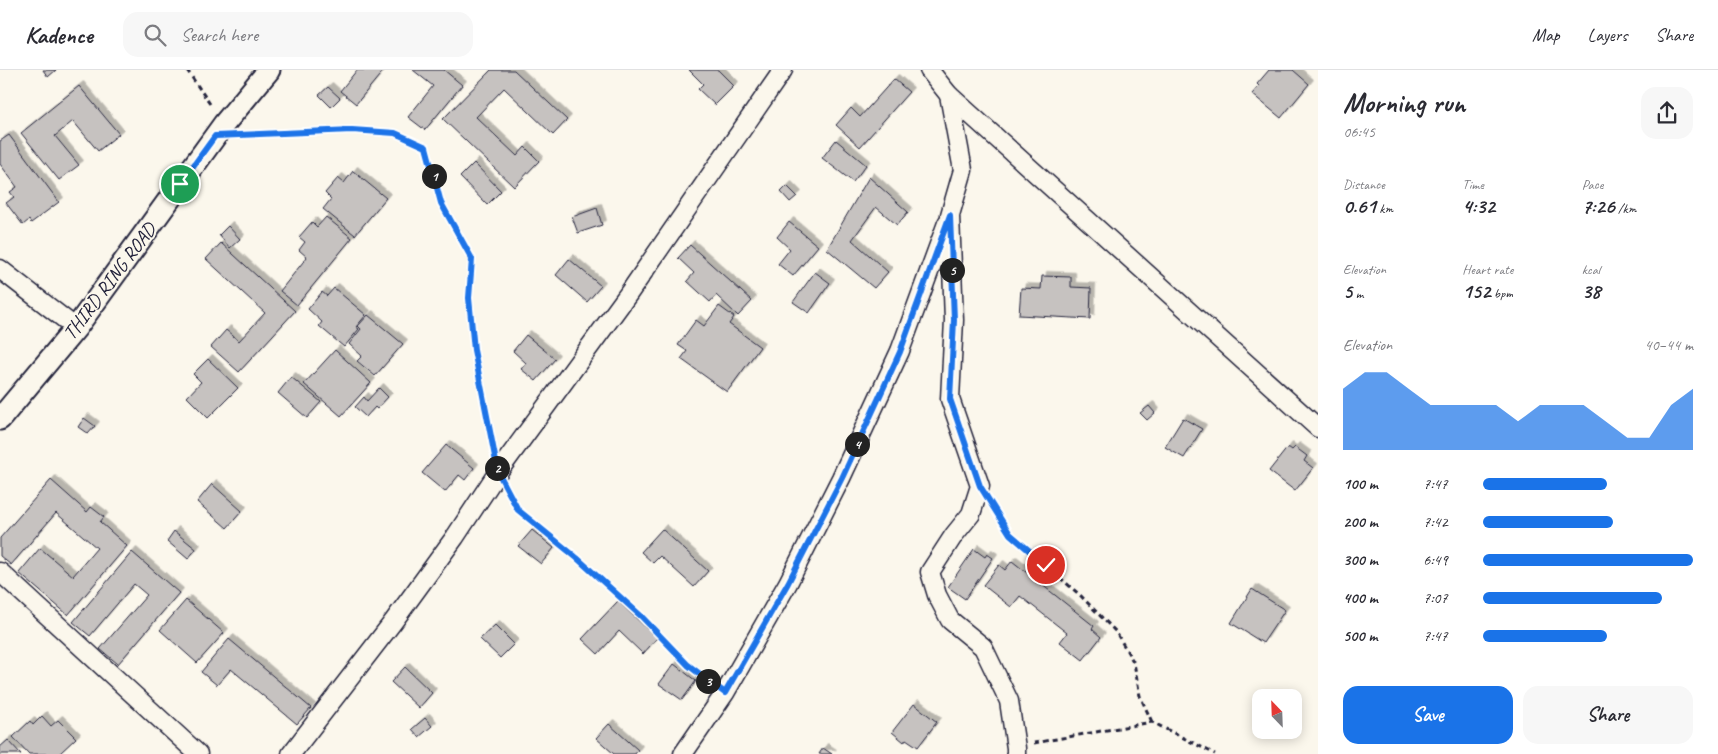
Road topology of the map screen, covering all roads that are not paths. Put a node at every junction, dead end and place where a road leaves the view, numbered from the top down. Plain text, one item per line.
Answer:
1 (269, 70) edge
2 (783, 70) edge
3 (929, 70) edge
4 (949, 95) junction
5 (950, 215) junction
6 (0, 268) edge
7 (76, 328) junction
8 (0, 420) edge
9 (1318, 428) edge
10 (0, 572) edge
11 (1016, 751) edge
12 (198, 754) edge
13 (291, 754) edge
14 (683, 754) edge

1 - 7 street, THIRD RING ROAD
2 - 13 street
3 - 4 street
4 - 5 street
4 - 9 street
5 - 11 street
5 - 14 street
6 - 7 street
7 - 8 street, THIRD RING ROAD
10 - 12 street

